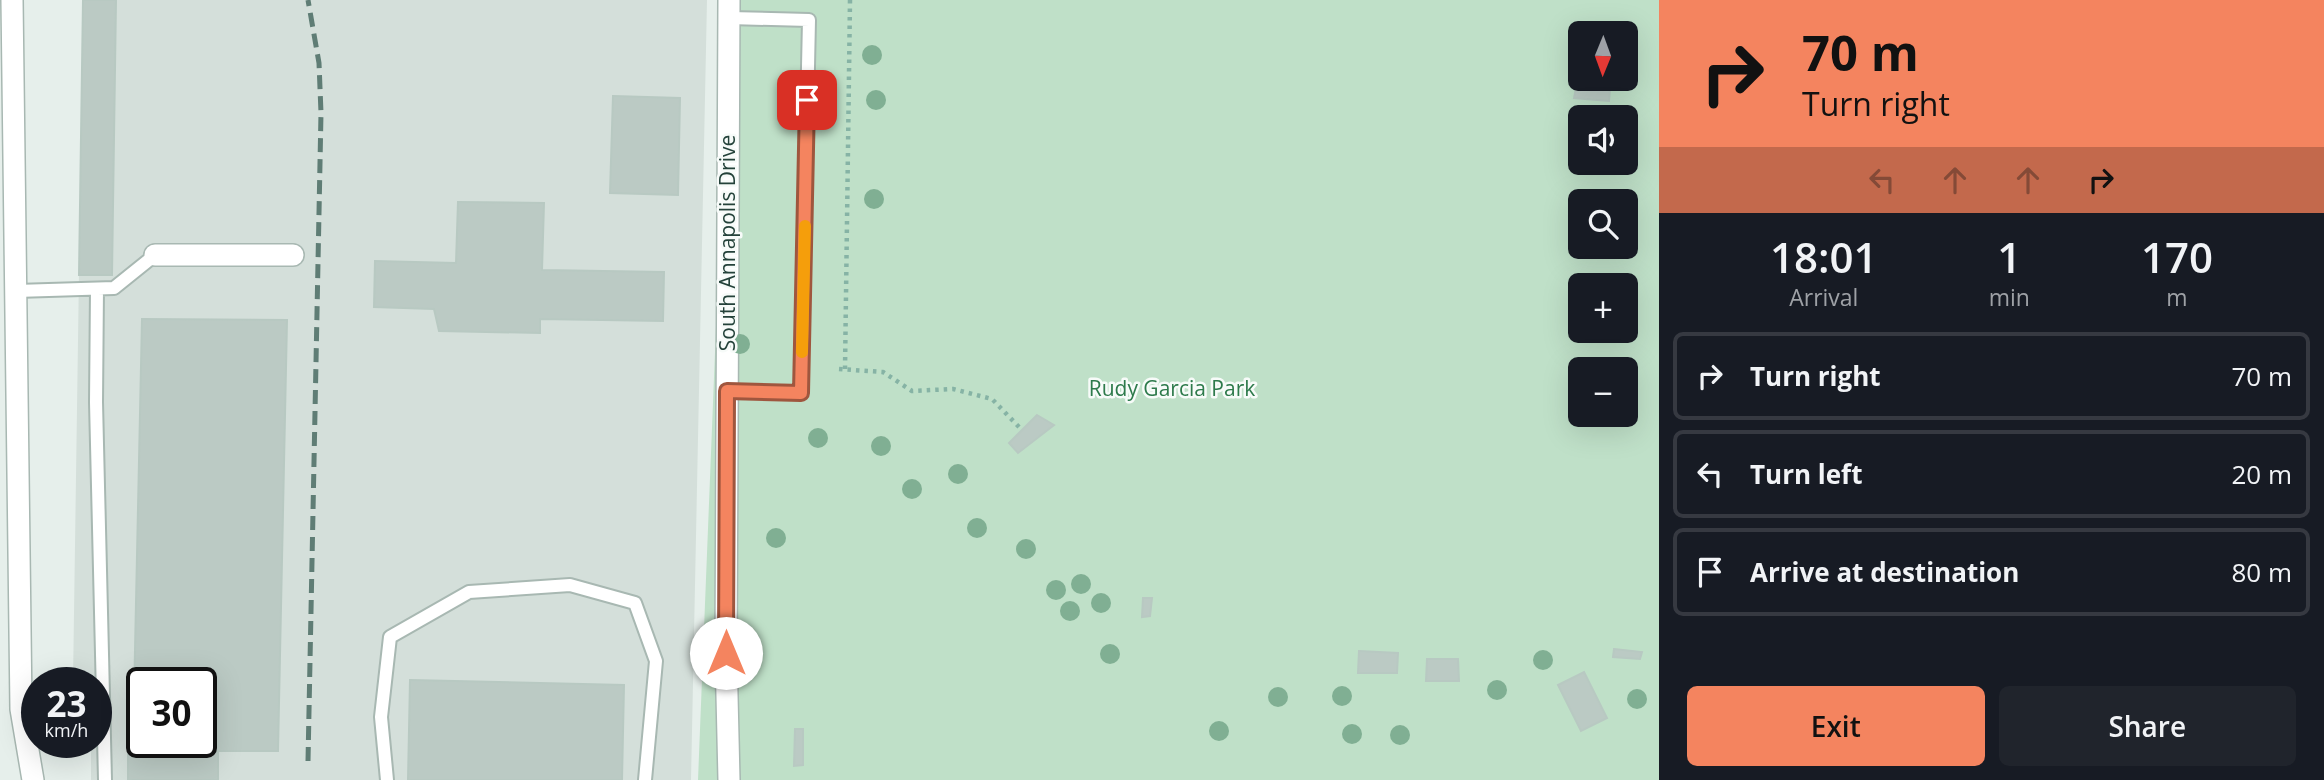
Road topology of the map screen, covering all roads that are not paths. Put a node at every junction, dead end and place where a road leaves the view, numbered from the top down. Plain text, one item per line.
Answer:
1 (12, 0) edge
2 (729, 9) edge
3 (155, 255) joint
4 (293, 256) dead end
5 (97, 289) junction
6 (16, 291) junction
7 (727, 391) junction
8 (33, 780) edge
9 (105, 780) edge
10 (387, 780) edge
11 (645, 780) edge
12 (729, 780) edge

1 - 6 street
2 - 7 street, South Annapolis Drive
2 - 7 lane
3 - 4 street
3 - 5 lane
5 - 6 lane
5 - 9 lane
6 - 8 street
7 - 12 street, South Annapolis Drive
10 - 11 lane

